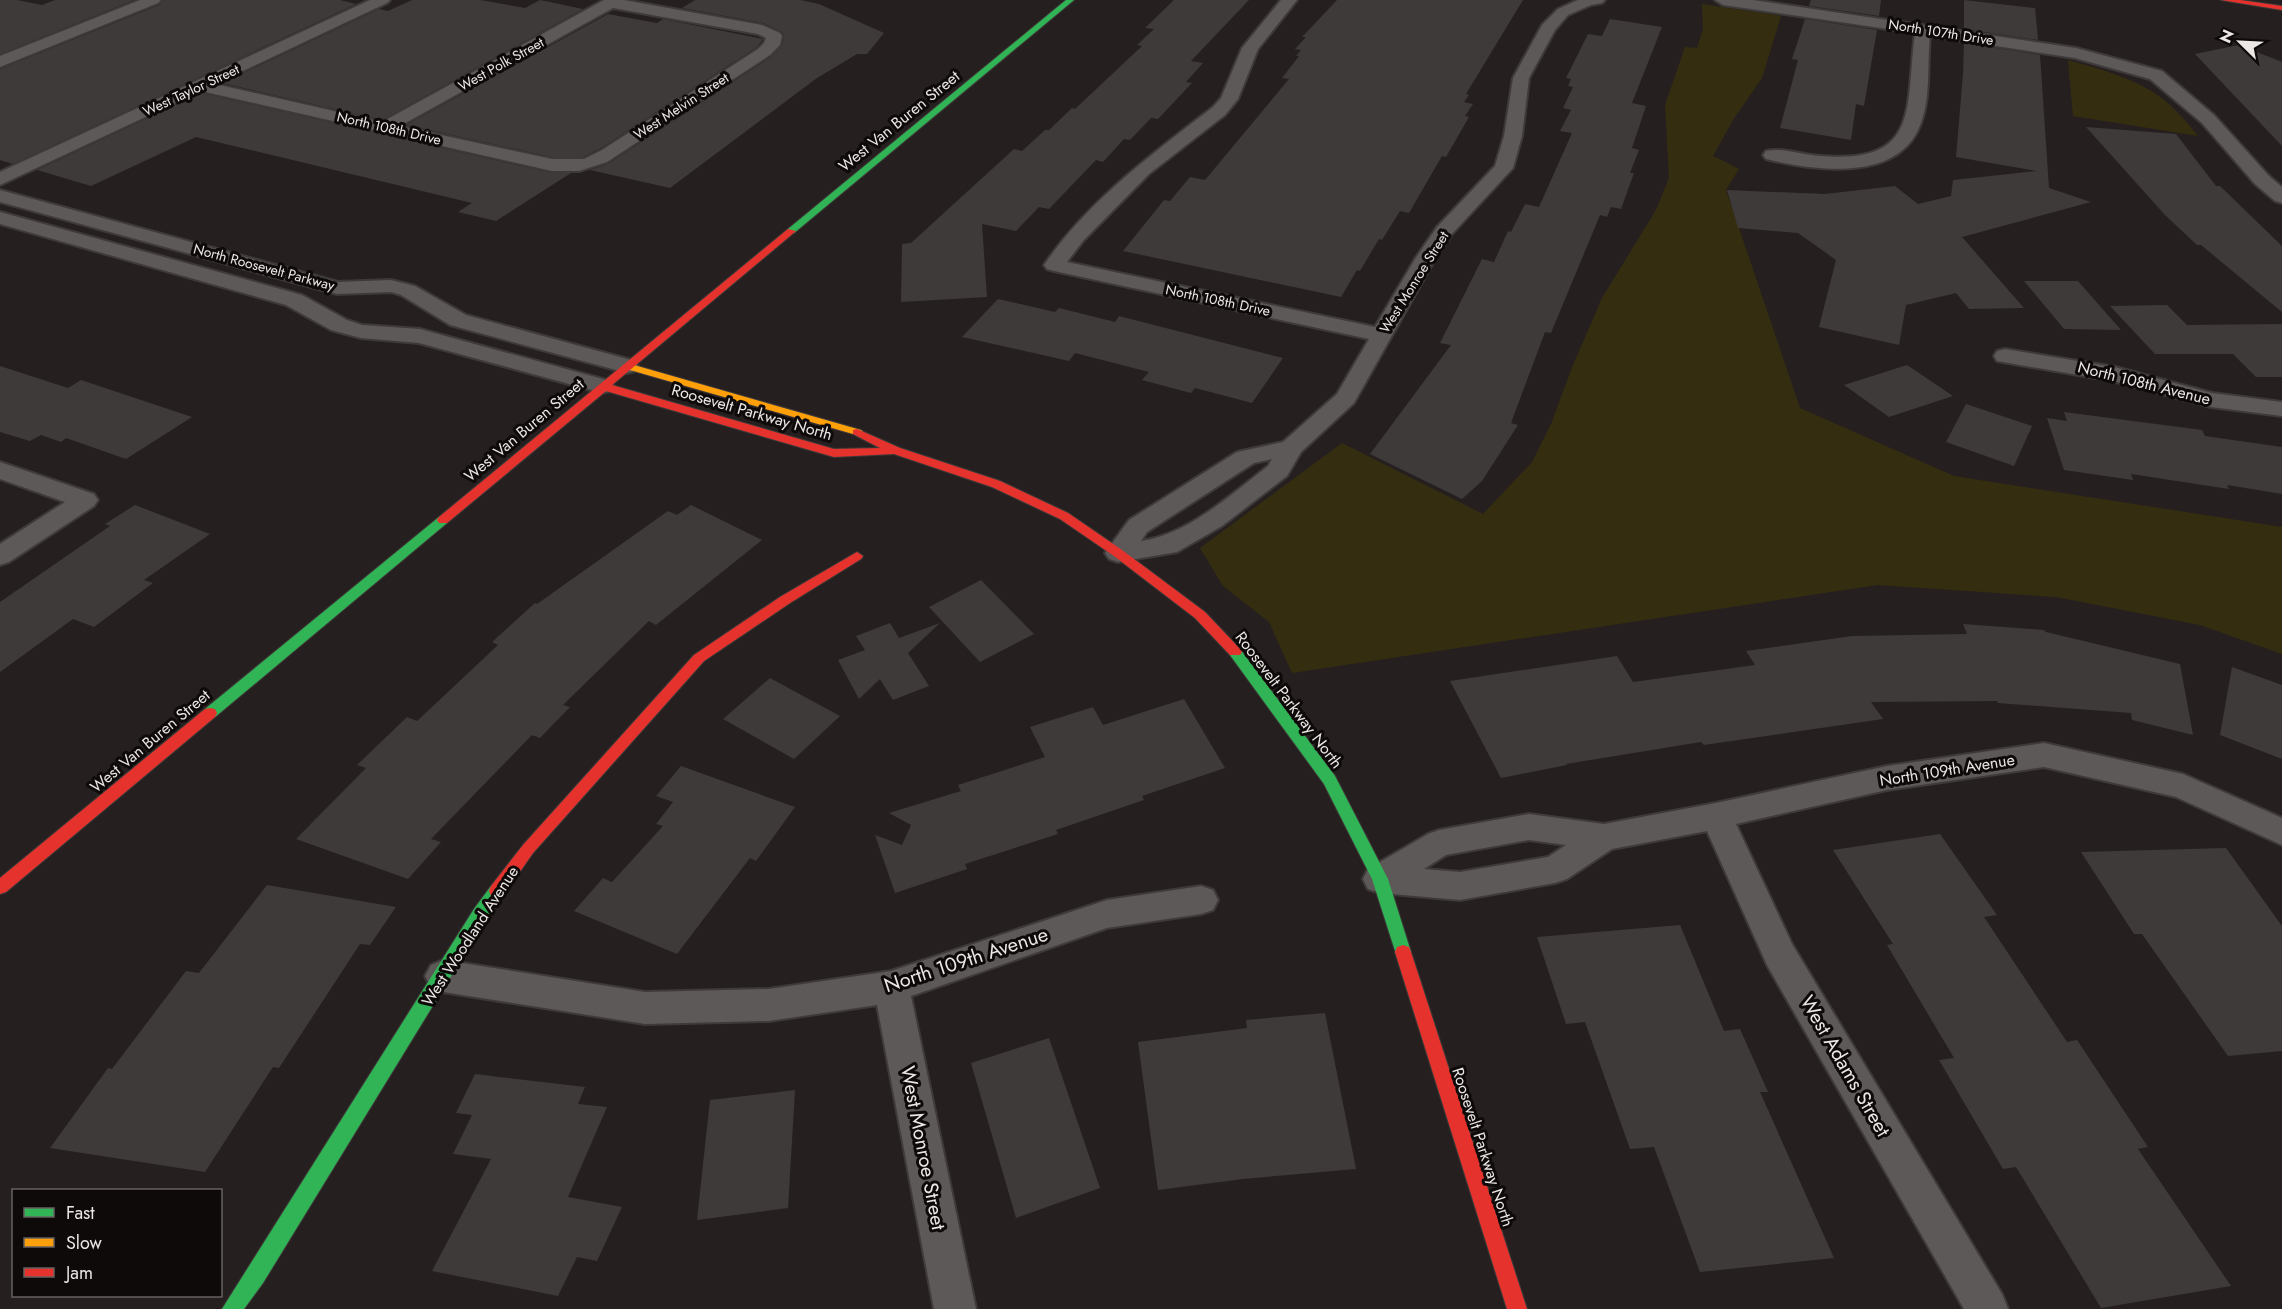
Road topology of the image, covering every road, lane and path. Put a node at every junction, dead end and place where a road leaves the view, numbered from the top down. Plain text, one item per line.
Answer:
1 (153, 0) edge
2 (382, 0) edge
3 (1070, 0) edge
4 (1289, 0) edge
5 (1590, 0) edge
6 (1723, 0) edge
7 (2225, 0) edge
8 (613, 2) edge
9 (2282, 8) edge
10 (1923, 30) junction
11 (0, 62) edge
12 (200, 86) junction
13 (386, 127) junction
14 (1772, 155) dead end
15 (579, 166) joint
16 (0, 179) edge
17 (0, 196) edge
18 (2282, 197) edge
19 (0, 218) edge
20 (251, 264) junction
21 (224, 281) junction
22 (375, 286) junction
23 (327, 318) junction
24 (1381, 335) junction
25 (2006, 356) dead end
26 (627, 366) junction
27 (602, 386) junction
28 (2282, 408) edge
29 (896, 451) junction
30 (0, 470) edge
31 (1118, 553) junction
32 (0, 556) edge
33 (857, 556) dead end
34 (1716, 816) junction
35 (2282, 832) edge
36 (1604, 837) junction
37 (1380, 879) junction
38 (0, 887) edge
39 (1201, 900) dead end
40 (443, 976) junction
41 (891, 987) junction
42 (232, 1309) edge
43 (955, 1309) edge
44 (1517, 1309) edge
45 (1987, 1309) edge

1 - 11 street
2 - 12 street, West Taylor Street
3 - 26 street, West Van Buren Street
4 - 24 street, North 108th Drive
5 - 24 street, West Monroe Street
6 - 10 street, North 107th Drive
7 - 9 street
8 - 13 street, West Polk Street
8 - 15 street, West Melvin Street
10 - 14 street
10 - 18 street, North 107th Drive
12 - 13 street, North 108th Drive
12 - 16 street, West Taylor Street
13 - 15 street, North 108th Drive
17 - 20 street, North Roosevelt Parkway
19 - 21 street, North Roosevelt Parkway
20 - 21 street
20 - 22 street, North Roosevelt Parkway
21 - 23 street, North Roosevelt Parkway
22 - 23 street
22 - 26 street, North Roosevelt Parkway
23 - 27 street, North Roosevelt Parkway
24 - 31 street, West Monroe Street
25 - 28 street, North 108th Avenue
26 - 27 street, West Van Buren Street
26 - 29 street, Roosevelt Parkway North
27 - 29 street, Roosevelt Parkway North
27 - 38 street, West Van Buren Street
29 - 31 street, Roosevelt Parkway North
30 - 32 street
31 - 37 street, Roosevelt Parkway North
33 - 40 street, West Woodland Avenue
34 - 35 street, North 109th Avenue
34 - 36 street, North 109th Avenue
34 - 45 street, West Adams Street
36 - 37 street, North 109th Avenue
36 - 37 street, North 109th Avenue
37 - 44 street, Roosevelt Parkway North
39 - 41 street, North 109th Avenue
40 - 41 street, North 109th Avenue
40 - 42 street, West Woodland Avenue
41 - 43 street, West Monroe Street

